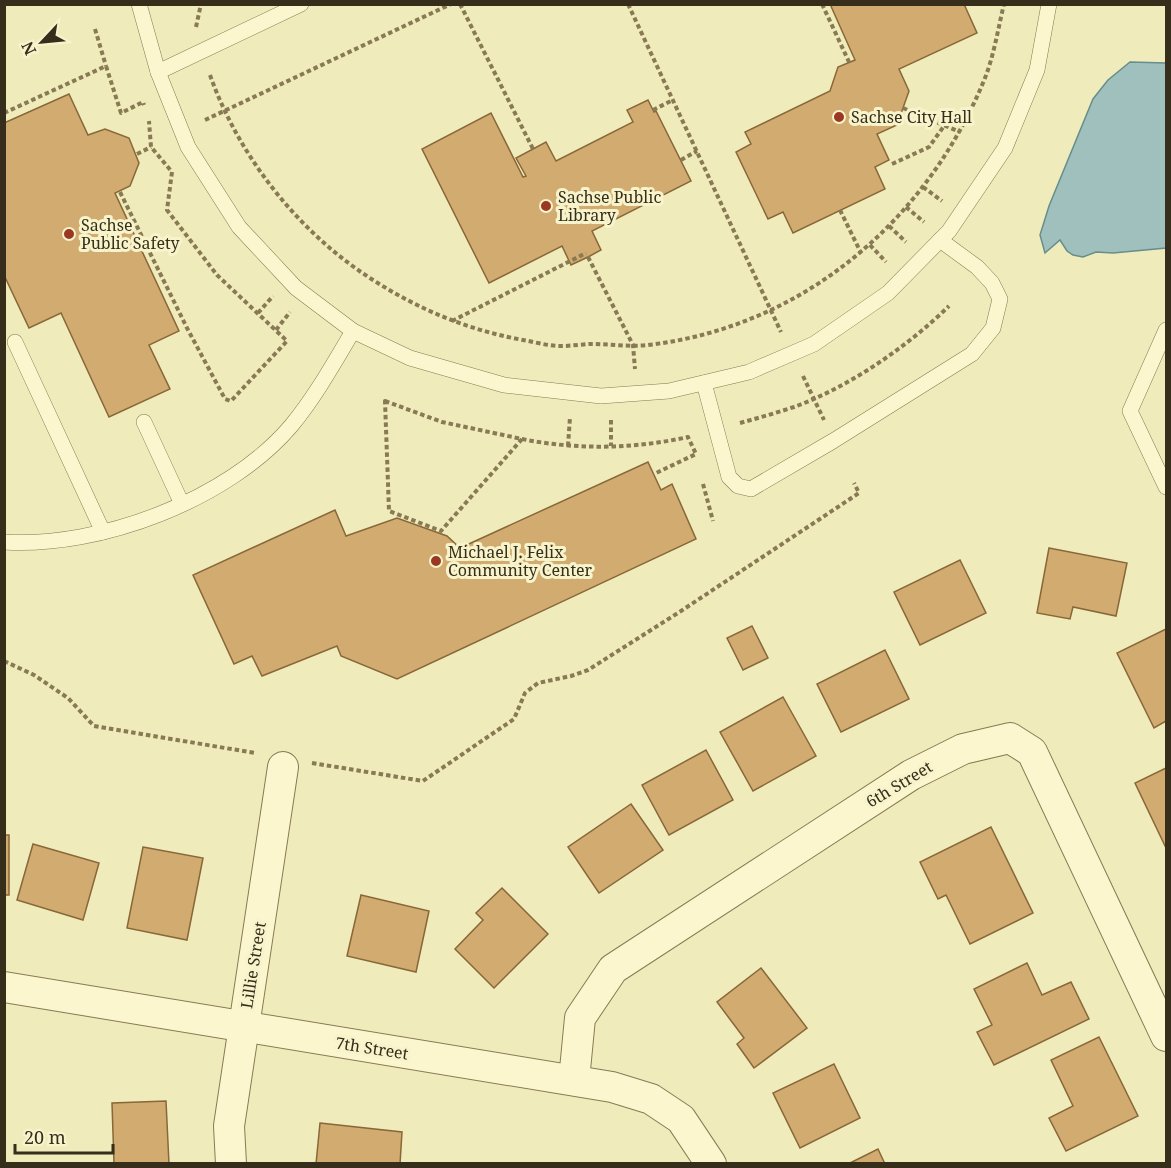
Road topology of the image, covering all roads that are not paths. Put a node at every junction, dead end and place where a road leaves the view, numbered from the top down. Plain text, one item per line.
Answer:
1 (139, 4) edge
2 (301, 4) edge
3 (1049, 4) edge
4 (158, 72) junction
5 (940, 240) junction
6 (1167, 330) edge
7 (354, 331) junction
8 (15, 342) dead end
9 (704, 383) junction
10 (144, 422) dead end
11 (1167, 487) edge
12 (182, 504) junction
13 (104, 532) junction
14 (4, 543) edge
15 (284, 761) road end
16 (4, 987) edge
17 (244, 1028) junction
18 (1167, 1036) edge
19 (574, 1080) junction
20 (231, 1164) edge
21 (711, 1164) edge

1 - 4 lane
2 - 4 lane
3 - 5 lane
4 - 7 lane
5 - 9 lane
5 - 9 lane
6 - 11 lane
7 - 9 lane
7 - 12 lane
8 - 13 lane
10 - 12 lane
12 - 13 lane
13 - 14 lane
15 - 17 street, Lillie Street
16 - 17 street, 7th Street
17 - 19 street, 7th Street
17 - 20 street, Lillie Street
18 - 19 street, 6th Street
19 - 21 street, 7th Street

